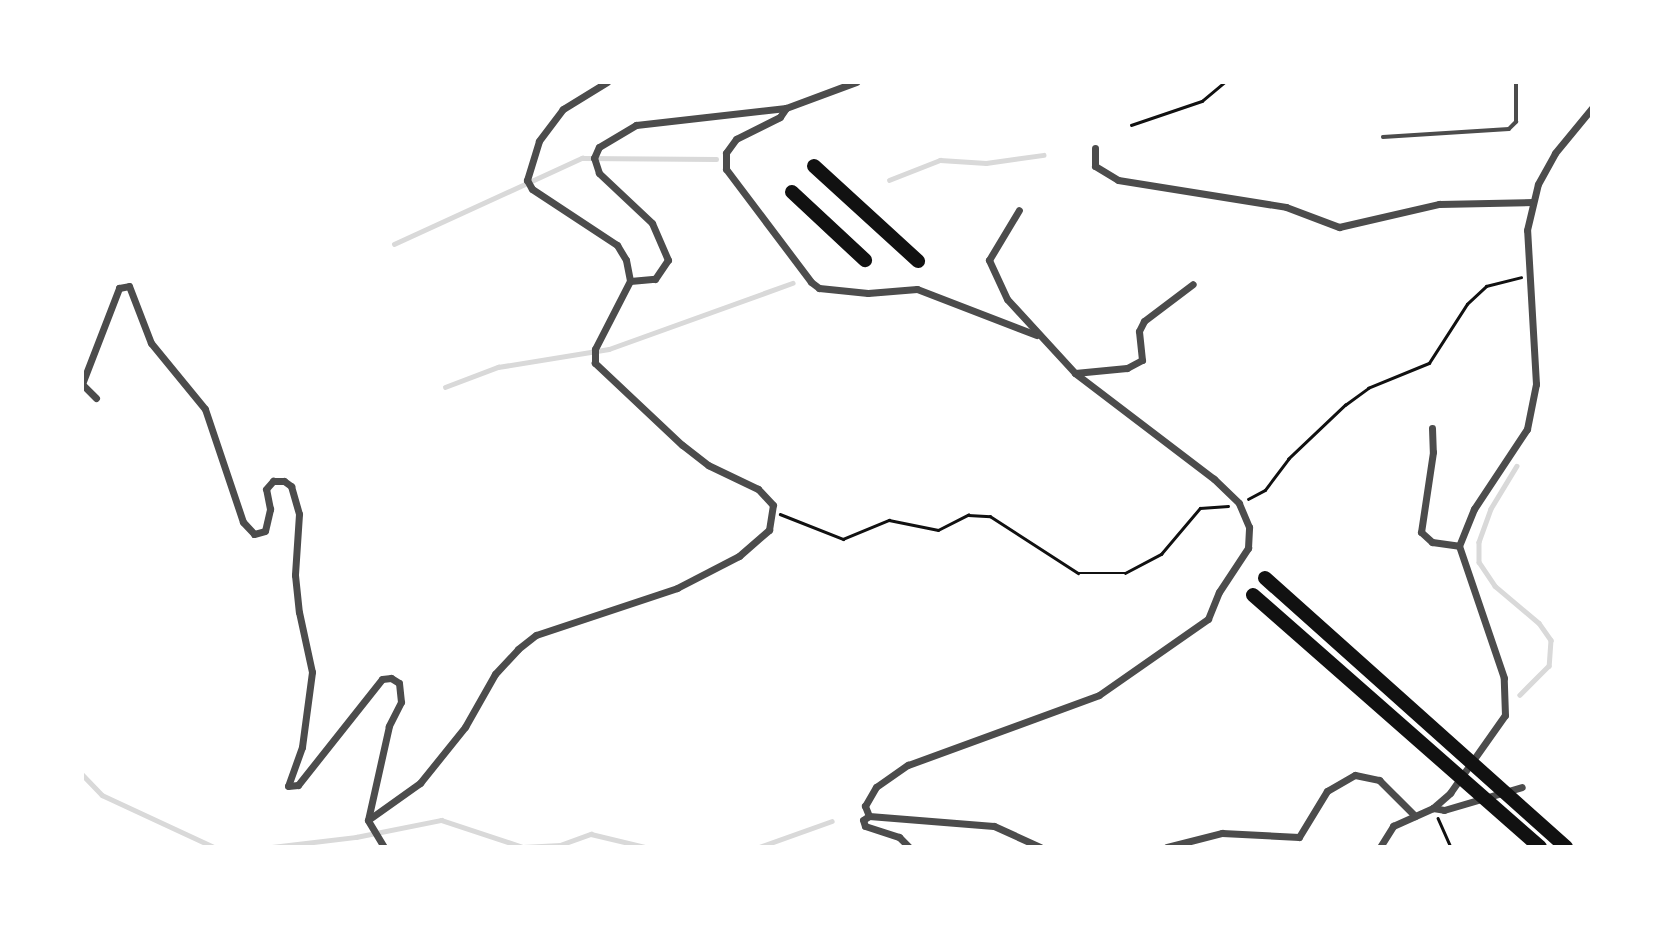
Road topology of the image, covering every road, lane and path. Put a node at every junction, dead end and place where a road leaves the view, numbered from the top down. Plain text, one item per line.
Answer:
1 (607, 82) edge
2 (856, 82) edge
3 (1225, 82) edge
4 (1516, 82) edge
5 (786, 108) junction
6 (1592, 108) edge
7 (1131, 125) dead end
8 (1383, 137) dead end
9 (1095, 148) dead end
10 (814, 166) dead end
11 (792, 192) dead end
12 (1533, 202) junction
13 (1019, 210) dead end
14 (865, 260) dead end
15 (918, 261) dead end
16 (1527, 276) junction
17 (629, 281) junction
18 (1193, 284) dead end
19 (1040, 337) junction
20 (1075, 373) junction
21 (96, 398) dead end
22 (1432, 428) dead end
23 (1239, 503) junction
24 (774, 512) junction
25 (1459, 547) junction
26 (1265, 578) dead end
27 (1253, 595) dead end
28 (1522, 787) dead end
29 (1435, 809) junction
30 (869, 816) junction
31 (1415, 816) junction
32 (368, 820) junction
33 (384, 847) edge
34 (909, 847) edge
35 (1040, 847) edge
36 (1167, 847) edge
37 (1380, 847) edge
38 (1451, 847) edge
39 (1540, 847) edge
40 (1566, 847) edge

1 - 17 street
2 - 5 street
3 - 7 path
4 - 8 lane
5 - 17 street
5 - 19 street
6 - 12 street
9 - 12 street
10 - 15 highway
11 - 14 highway
12 - 16 street
13 - 19 street
16 - 23 path
16 - 25 street
17 - 24 street
18 - 20 street
19 - 20 street
20 - 23 street
21 - 32 street
22 - 25 street
23 - 24 path
23 - 30 street
24 - 32 street
25 - 29 street
26 - 40 highway
27 - 39 highway
28 - 29 street
29 - 31 street
29 - 38 path
30 - 34 street
30 - 35 street
31 - 36 street
31 - 37 street
32 - 33 street

